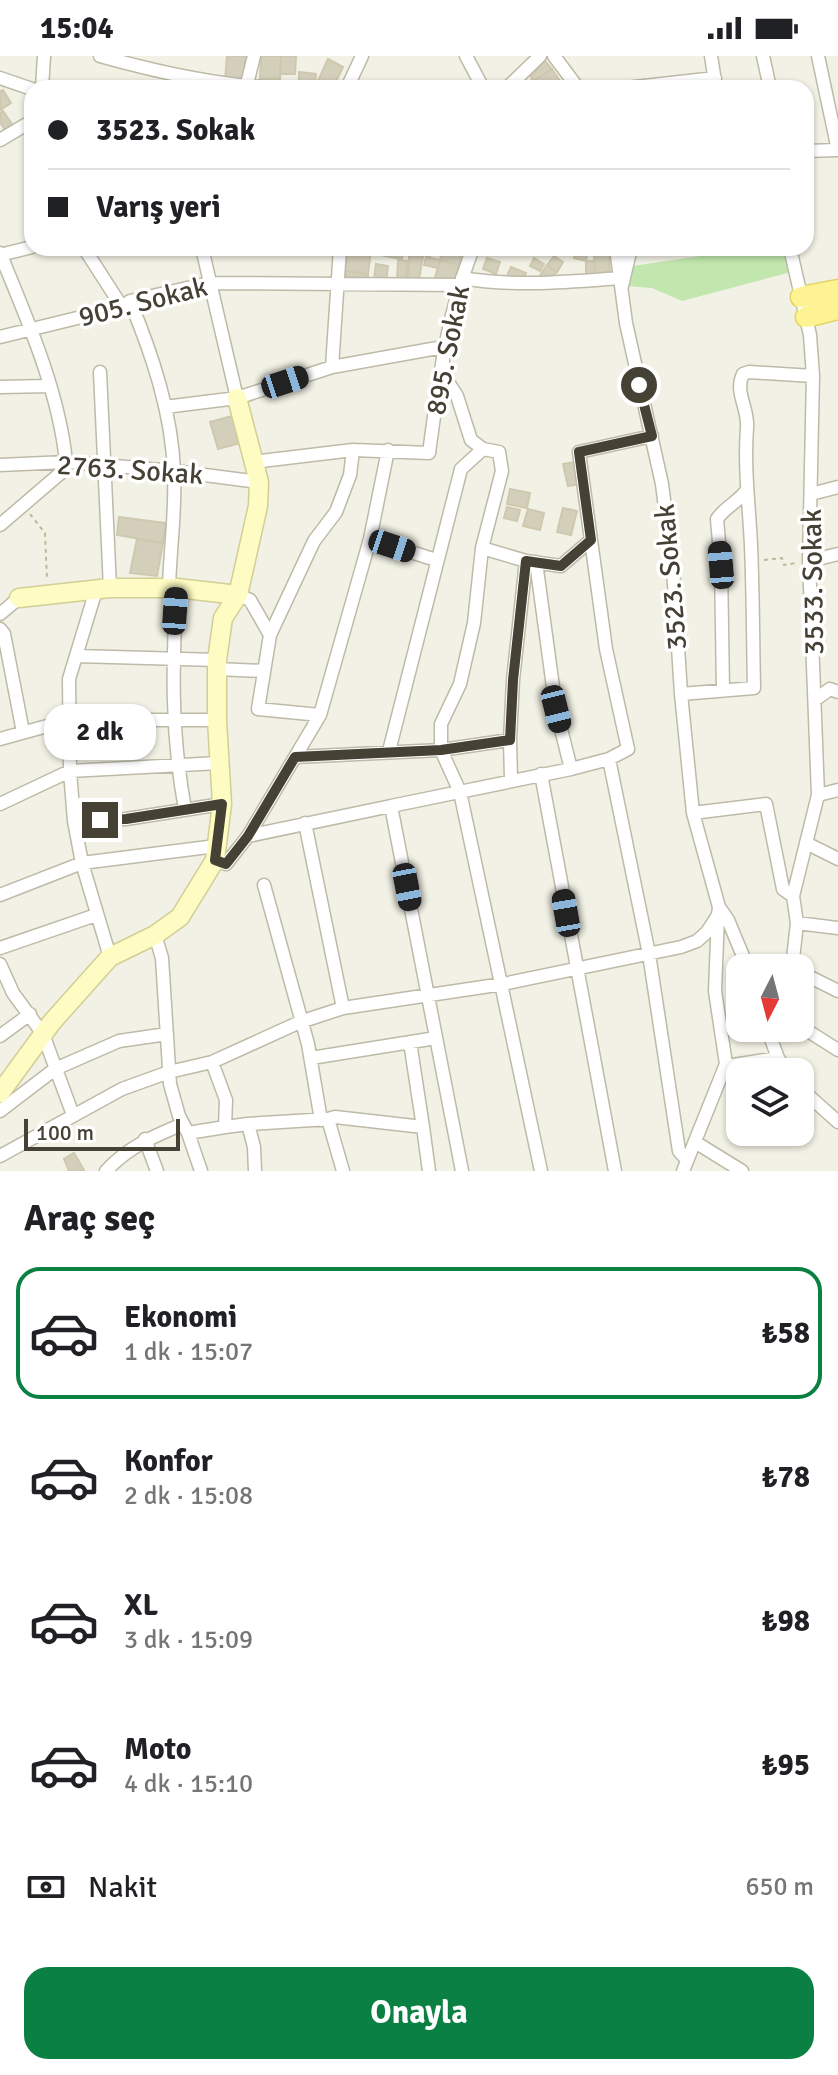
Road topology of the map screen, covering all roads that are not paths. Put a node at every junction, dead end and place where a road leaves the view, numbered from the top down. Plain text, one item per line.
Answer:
1 (44, 56) edge
2 (100, 56) edge
3 (254, 56) edge
4 (362, 56) edge
5 (466, 56) edge
6 (540, 56) edge
7 (554, 56) edge
8 (711, 56) edge
9 (763, 56) edge
10 (818, 56) edge
11 (0, 78) edge
12 (42, 80) edge
13 (206, 80) edge
14 (248, 80) edge
15 (351, 80) edge
16 (479, 80) edge
17 (515, 80) edge
18 (572, 80) edge
19 (715, 80) edge
20 (768, 80) edge
21 (24, 86) edge
22 (24, 126) edge
23 (0, 140) edge
24 (838, 150) edge
25 (814, 151) edge
26 (24, 249) edge
27 (0, 254) edge
28 (90, 256) edge
29 (204, 256) edge
30 (339, 256) edge
31 (470, 256) edge
32 (617, 256) edge
33 (629, 256) edge
34 (792, 256) edge
35 (461, 282) junction
36 (209, 283) junction
37 (620, 284) junction
38 (336, 285) junction
39 (838, 290) edge
40 (126, 304) junction
41 (838, 309) edge
42 (806, 317) junction
43 (29, 329) junction
44 (0, 337) edge
45 (443, 347) junction
46 (332, 367) junction
47 (100, 372) dead end
48 (813, 376) junction
49 (49, 386) junction
50 (0, 387) edge
51 (237, 398) junction
52 (165, 407) junction
53 (652, 436) junction
54 (483, 449) junction
55 (353, 450) junction
56 (388, 450) junction
57 (66, 462) junction
58 (253, 462) junction
59 (0, 465) edge
60 (106, 465) junction
61 (174, 471) junction
62 (259, 482) junction
63 (838, 487) edge
64 (746, 491) junction
65 (811, 494) junction
66 (0, 525) edge
67 (370, 539) junction
68 (591, 540) junction
69 (482, 548) junction
70 (838, 554) edge
71 (436, 560) junction
72 (809, 561) junction
73 (531, 562) junction
74 (173, 588) junction
75 (103, 589) junction
76 (238, 595) junction
77 (19, 598) junction
78 (0, 600) edge
79 (0, 614) edge
80 (0, 629) edge
81 (270, 635) junction
82 (77, 656) junction
83 (172, 658) junction
84 (217, 664) junction
85 (264, 671) junction
86 (835, 687) edge
87 (723, 690) junction
88 (681, 694) junction
89 (816, 699) junction
90 (320, 715) junction
91 (69, 720) junction
92 (174, 720) junction
93 (217, 720) junction
94 (23, 732) junction
95 (0, 739) edge
96 (510, 740) junction
97 (441, 750) junction
98 (389, 751) junction
99 (295, 757) junction
100 (609, 759) junction
101 (219, 763) junction
102 (177, 766) junction
103 (571, 769) junction
104 (70, 771) junction
105 (541, 774) junction
106 (511, 779) junction
107 (838, 790) edge
108 (460, 792) junction
109 (818, 795) junction
110 (0, 804) edge
111 (222, 804) junction
112 (391, 806) junction
113 (185, 809) junction
114 (693, 813) junction
115 (74, 821) junction
116 (305, 823) junction
117 (248, 836) junction
118 (806, 843) junction
119 (216, 853) junction
120 (838, 859) edge
121 (82, 863) junction
122 (264, 885) dead end
123 (0, 895) edge
124 (793, 896) junction
125 (719, 911) junction
126 (96, 915) junction
127 (797, 923) junction
128 (838, 928) edge
129 (155, 935) junction
130 (0, 948) edge
131 (649, 954) junction
132 (742, 954) edge
133 (794, 954) edge
134 (110, 957) junction
135 (0, 964) edge
136 (576, 969) junction
137 (814, 979) edge
138 (503, 984) junction
139 (838, 991) edge
140 (13, 993) junction
141 (429, 995) junction
142 (0, 1000) edge
143 (343, 1008) junction
144 (30, 1014) junction
145 (300, 1022) junction
146 (43, 1034) junction
147 (167, 1034) junction
148 (814, 1035) edge
149 (0, 1036) edge
150 (436, 1038) junction
151 (410, 1042) junction
152 (772, 1042) edge
153 (838, 1050) edge
154 (311, 1058) junction
155 (778, 1058) edge
156 (212, 1062) junction
157 (726, 1064) joint
158 (55, 1069) junction
159 (169, 1072) junction
160 (0, 1093) edge
161 (814, 1100) edge
162 (0, 1111) edge
163 (73, 1115) junction
164 (324, 1119) junction
165 (836, 1120) edge
166 (248, 1124) junction
167 (225, 1127) junction
168 (423, 1127) junction
169 (186, 1128) junction
170 (145, 1139) junction
171 (695, 1142) junction
172 (0, 1156) edge
173 (685, 1166) edge
174 (106, 1171) edge
175 (157, 1171) edge
176 (201, 1171) edge
177 (255, 1171) edge
178 (343, 1171) edge
179 (429, 1171) edge
180 (462, 1171) edge
181 (541, 1171) edge
182 (615, 1171) edge
183 (742, 1171) edge

1 - 12 street
2 - 13 street
3 - 14 street
4 - 15 street
5 - 16 street
6 - 17 street
7 - 18 street
8 - 19 street
9 - 20 street
10 - 24 street
11 - 21 street
22 - 23 street
24 - 25 street
26 - 27 street
27 - 43 street
28 - 40 street
29 - 36 street
30 - 38 street
31 - 35 street, 895. Sokak
32 - 37 street, 3523. Sokak
33 - 37 street
34 - 42 street, 3533. Sokak
35 - 37 street, 905. Sokak
35 - 38 street, 905. Sokak
35 - 45 street, 895. Sokak
36 - 38 street, 905. Sokak
36 - 40 street, 905. Sokak
36 - 51 street
37 - 53 street, 3523. Sokak
38 - 46 street
39 - 42 main road
40 - 43 street, 905. Sokak
40 - 52 street
41 - 42 main road
42 - 48 street, 3533. Sokak
43 - 44 street, 905. Sokak
43 - 49 street
45 - 46 street
45 - 54 street
45 - 56 street, 895. Sokak
46 - 51 street
47 - 60 street
48 - 64 street
48 - 65 street, 3533. Sokak
49 - 50 street
49 - 57 street
51 - 52 street
51 - 58 street
52 - 61 street
53 - 68 street
53 - 88 street, 3523. Sokak
54 - 69 street
54 - 71 street
55 - 56 street
55 - 58 street
55 - 81 street
56 - 67 street
57 - 59 street, 2763. Sokak
57 - 60 street, 2763. Sokak
57 - 66 street
58 - 62 street
60 - 61 street, 2763. Sokak
60 - 75 street
61 - 62 street, 2763. Sokak
61 - 74 street
62 - 76 street
63 - 65 street
64 - 87 street
64 - 87 street
65 - 72 street, 3533. Sokak
67 - 71 street
67 - 90 street
68 - 73 street
68 - 100 street
69 - 73 street
69 - 97 street
70 - 72 street
71 - 98 street
72 - 89 street, 3533. Sokak
73 - 96 street
73 - 103 street
74 - 75 street
74 - 76 street
74 - 83 street
75 - 77 street
75 - 82 street
76 - 81 street
76 - 84 street
77 - 78 street
77 - 79 street
80 - 94 street
81 - 85 street
82 - 83 street
82 - 91 street
83 - 84 street
83 - 92 street
84 - 85 street
84 - 93 street
85 - 90 street
86 - 89 street
87 - 88 street
88 - 114 street, 3523. Sokak
89 - 109 street, 3533. Sokak
90 - 99 street
91 - 92 street
91 - 94 street
91 - 104 street
92 - 93 street
92 - 102 street
93 - 101 street
94 - 95 street
96 - 97 street
96 - 106 street
97 - 98 street
97 - 108 street
98 - 99 street
99 - 117 street
100 - 103 street
100 - 131 street
101 - 102 street
101 - 111 street
102 - 104 street
102 - 113 street
103 - 105 street
104 - 110 street
104 - 115 street
105 - 106 street
105 - 136 street
106 - 108 street
107 - 109 street
108 - 112 street
108 - 138 street
109 - 118 street, 3533. Sokak
111 - 113 street
111 - 119 street
112 - 116 street
112 - 141 street
113 - 115 street
114 - 124 street
114 - 125 street, 3523. Sokak
115 - 121 street
116 - 117 street
116 - 143 street
117 - 119 street
118 - 120 street
118 - 124 street, 3533. Sokak
119 - 121 street
119 - 129 street
121 - 123 street
121 - 126 street
122 - 145 street
124 - 127 street, 3533. Sokak
125 - 131 street
125 - 132 street
125 - 157 street
126 - 130 street
126 - 134 street
127 - 128 street
127 - 133 street, 3533. Sokak
129 - 134 street
129 - 147 street
131 - 136 street
131 - 173 street
134 - 146 street
135 - 140 street
136 - 138 street
136 - 182 street
137 - 139 street
138 - 141 street
138 - 181 street
140 - 142 street
140 - 144 street
141 - 143 street
141 - 150 street
143 - 145 street
144 - 146 street
144 - 149 street
145 - 154 street
145 - 156 street
146 - 158 street
146 - 160 street
147 - 158 street
147 - 159 street
148 - 153 street
150 - 151 street
150 - 180 street
151 - 154 street
151 - 168 street
152 - 155 street
154 - 164 street
156 - 159 street
156 - 167 street
157 - 171 street
158 - 162 street
158 - 163 street
159 - 163 street
159 - 169 street
161 - 165 street
163 - 172 street
164 - 166 street
164 - 168 street
164 - 178 street
166 - 167 street
166 - 177 street
167 - 169 street
168 - 179 street
169 - 170 street
169 - 176 street
170 - 174 street
170 - 175 street
171 - 173 street
171 - 183 street

